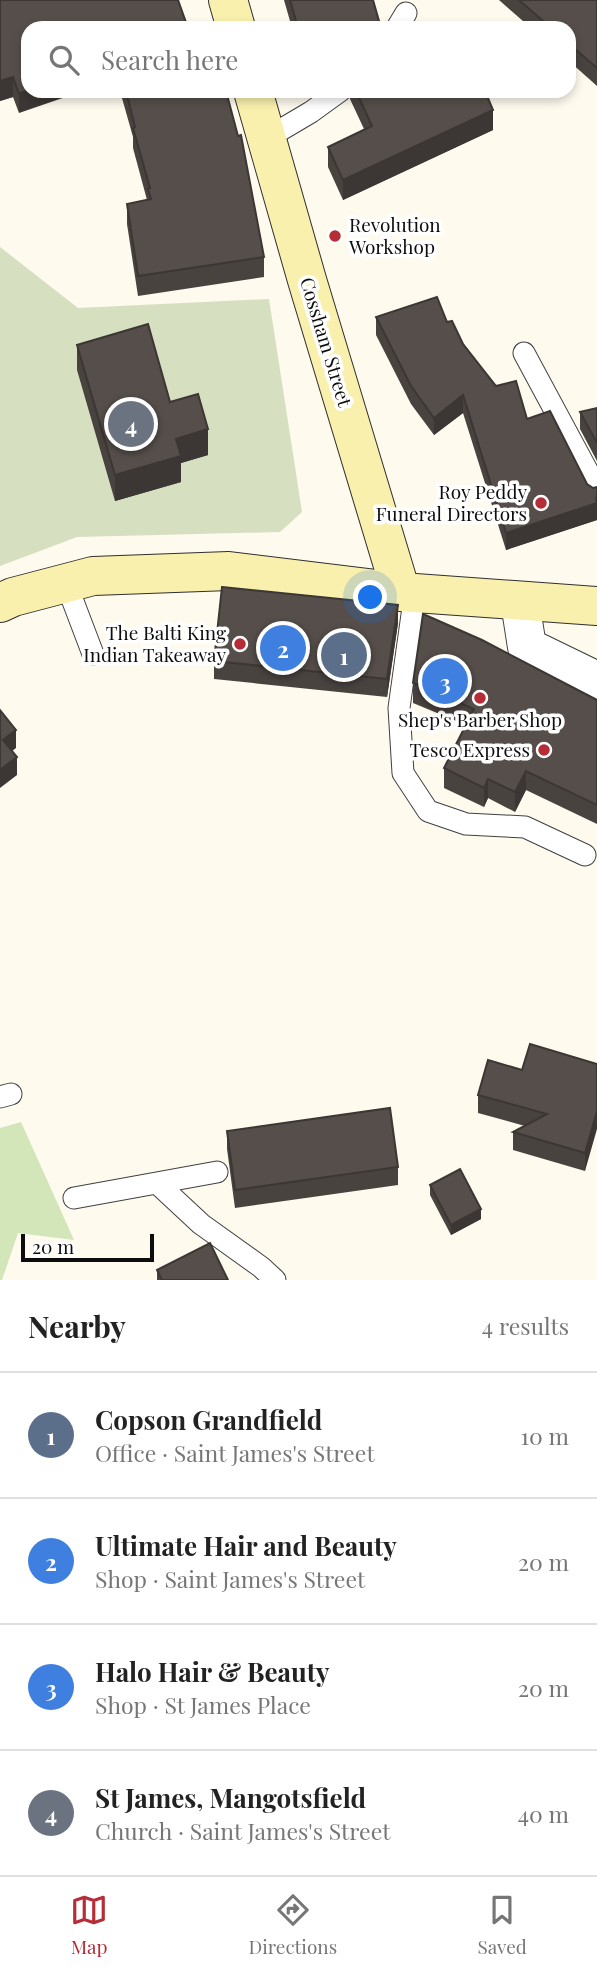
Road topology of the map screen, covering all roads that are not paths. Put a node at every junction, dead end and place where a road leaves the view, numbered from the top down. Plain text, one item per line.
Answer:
1 (228, 0) edge
2 (234, 21) edge
3 (255, 98) edge
4 (331, 98) edge
5 (267, 138) junction
6 (523, 353) dead end
7 (597, 494) edge
8 (66, 583) junction
9 (408, 592) junction
10 (520, 602) junction
11 (0, 603) edge
12 (597, 606) edge
13 (93, 654) dead end
14 (597, 681) edge
15 (585, 855) dead end
16 (217, 1172) dead end
17 (157, 1183) junction
18 (74, 1198) dead end
19 (275, 1280) edge

1 - 2 main road
3 - 5 main road, Cossham Street
4 - 5 lane
5 - 9 main road, Cossham Street
6 - 7 lane
8 - 9 main road
8 - 11 main road
8 - 13 lane
9 - 10 main road
9 - 15 lane
10 - 12 main road
10 - 14 street
16 - 17 lane
17 - 18 lane
17 - 19 lane

